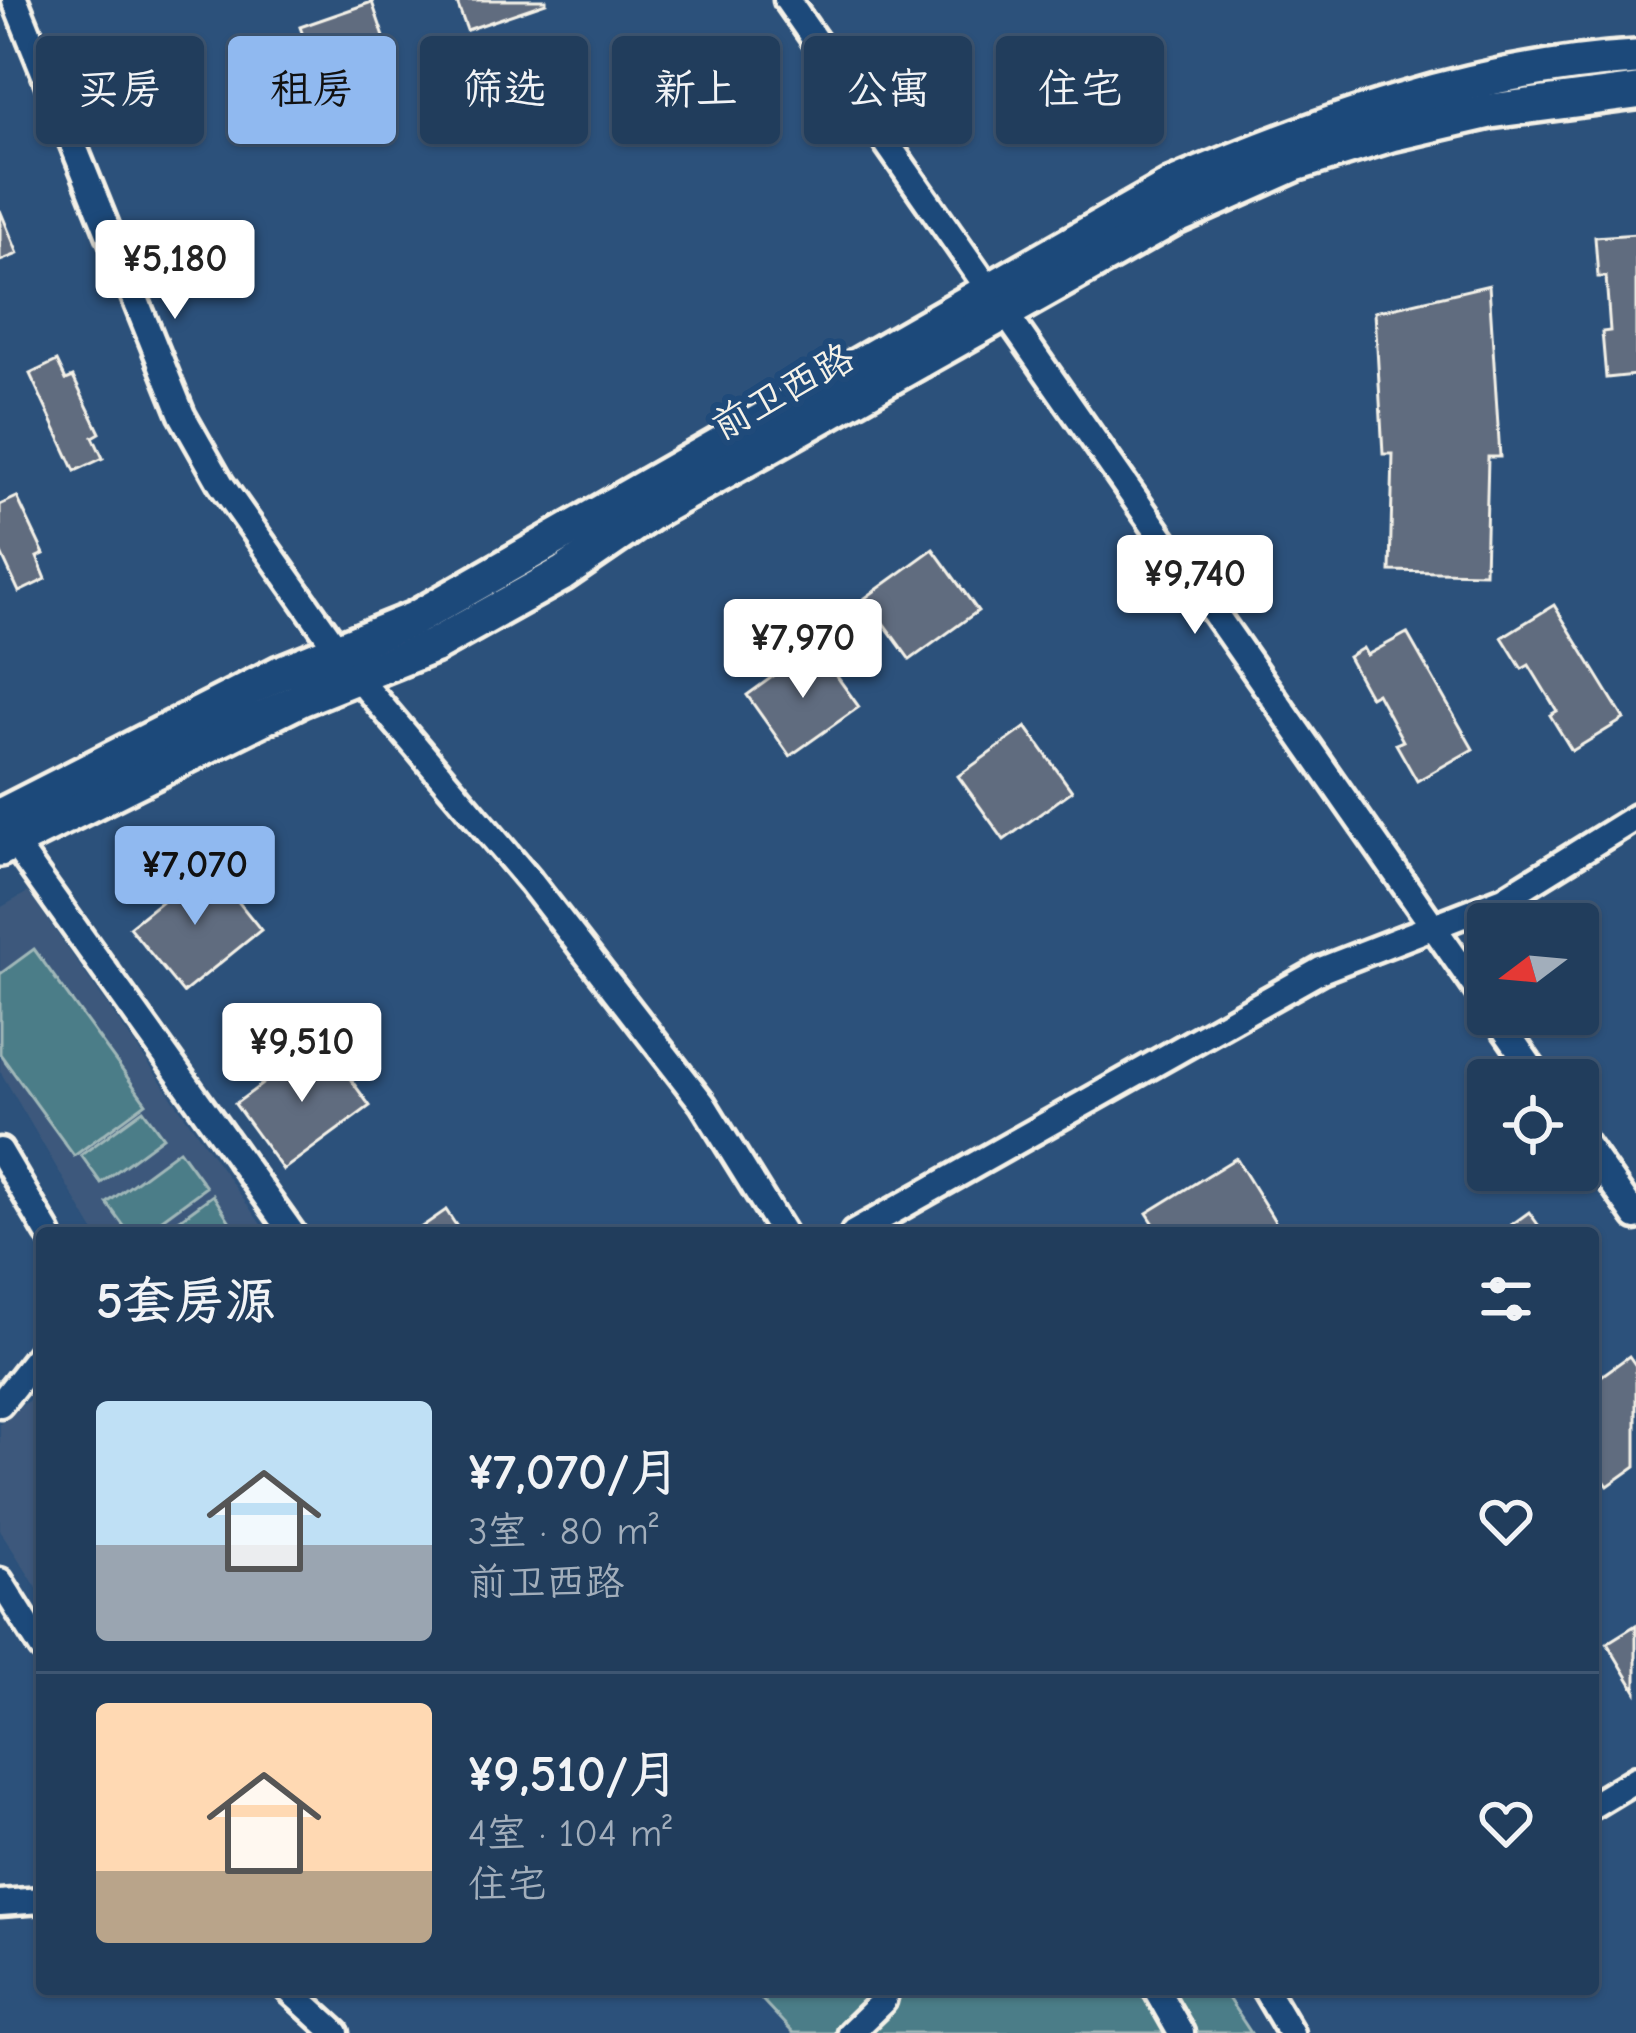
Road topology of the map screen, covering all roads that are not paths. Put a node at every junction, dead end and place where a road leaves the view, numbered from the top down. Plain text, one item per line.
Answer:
1 (15, 0) edge
2 (788, 0) edge
3 (1636, 58) edge
4 (1636, 92) edge
5 (998, 302) junction
6 (346, 663) junction
7 (1636, 818) edge
8 (4, 836) edge
9 (1431, 925) junction
10 (1467, 976) edge
11 (0, 1151) edge
12 (1599, 1164) edge
13 (1636, 1217) edge
14 (44, 1227) edge
15 (288, 1227) edge
16 (779, 1227) edge
17 (865, 1227) edge
18 (36, 1359) edge
19 (0, 1404) edge
20 (0, 1581) edge
21 (36, 1638) edge
22 (1636, 1779) edge
23 (1599, 1801) edge
24 (36, 1900) edge
25 (0, 1903) edge
26 (295, 1995) edge
27 (884, 1995) edge
28 (1159, 1995) edge
29 (1276, 1995) edge
30 (336, 2033) edge
31 (850, 2033) edge
32 (1181, 2033) edge
33 (1291, 2033) edge

1 - 6 street
2 - 5 street
3 - 5 main road, 前卫西路
4 - 5 main road, 前卫西路
5 - 6 main road, 前卫西路
5 - 9 street
6 - 8 main road, 前卫西路
6 - 16 street
7 - 9 street
8 - 15 street
9 - 10 street
9 - 17 street
11 - 14 street
12 - 13 street
18 - 19 street
20 - 21 street
22 - 23 street
24 - 25 street
26 - 30 street
27 - 31 street
28 - 32 street
29 - 33 street

